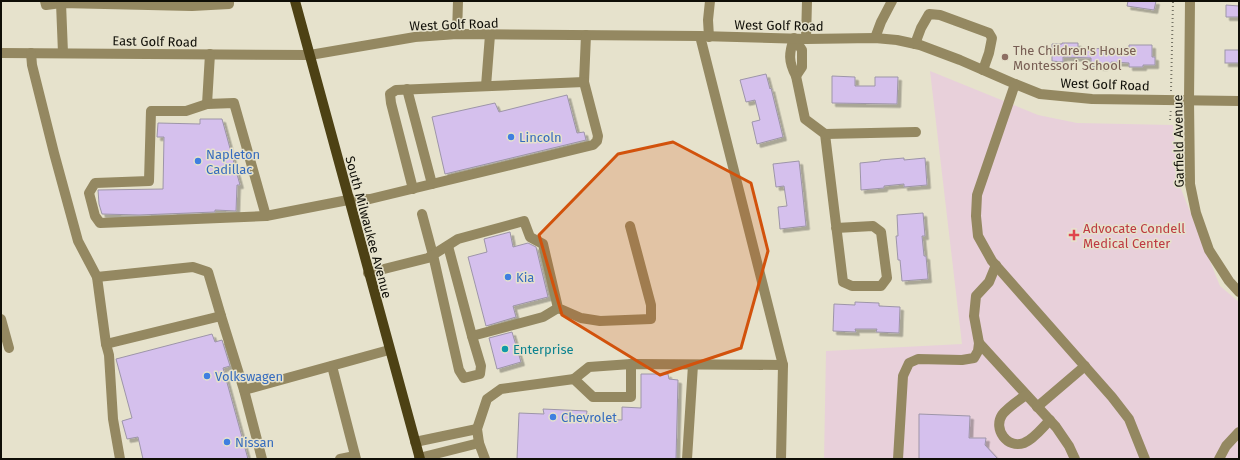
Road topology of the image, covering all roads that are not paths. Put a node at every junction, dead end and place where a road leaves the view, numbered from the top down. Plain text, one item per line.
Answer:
1 (45, 1) edge
2 (229, 1) edge
3 (295, 1) edge
4 (458, 1) edge
5 (710, 1) edge
6 (807, 1) edge
7 (892, 1) edge
8 (1190, 1) edge
9 (61, 3) junction
10 (457, 34) junction
11 (490, 35) junction
12 (586, 35) junction
13 (704, 36) junction
14 (794, 38) junction
15 (875, 38) junction
16 (806, 39) junction
17 (915, 44) junction
18 (1, 53) edge
19 (31, 53) junction
20 (63, 53) junction
21 (210, 54) junction
22 (310, 55) junction
23 (983, 70) junction
24 (584, 82) junction
25 (1015, 84) junction
26 (486, 86) junction
27 (407, 89) junction
28 (1189, 100) junction
29 (1239, 101) edge
30 (208, 104) junction
31 (916, 132) dead end
32 (825, 134) junction
33 (432, 184) junction
34 (413, 189) junction
35 (348, 200) junction
36 (422, 214) dead end
37 (266, 216) junction
38 (630, 226) dead end
39 (836, 228) junction
40 (448, 246) junction
41 (433, 255) junction
42 (996, 265) junction
43 (368, 273) junction
44 (97, 277) junction
45 (1239, 292) edge
46 (558, 308) junction
47 (221, 316) junction
48 (1, 319) edge
49 (472, 336) junction
50 (979, 343) junction
51 (106, 344) junction
52 (9, 348) dead end
53 (390, 350) junction
54 (631, 364) junction
55 (693, 364) junction
56 (783, 365) junction
57 (332, 366) junction
58 (1085, 366) junction
59 (574, 379) junction
60 (244, 390) junction
61 (1026, 395) junction
62 (1037, 407) junction
63 (1050, 420) junction
64 (477, 429) junction
65 (1239, 432) edge
66 (414, 442) junction
67 (479, 443) junction
68 (356, 457) edge
69 (120, 459) edge
70 (262, 459) edge
71 (340, 459) edge
72 (420, 459) edge
73 (485, 459) edge
74 (687, 459) edge
75 (781, 459) edge
76 (898, 459) edge
77 (1075, 459) edge
78 (1145, 459) edge
79 (1219, 459) edge

1 - 9 street
2 - 9 street
3 - 22 main road, South Milwaukee Avenue
4 - 10 street
5 - 13 street
6 - 16 street
7 - 15 street
8 - 28 street, Garfield Avenue
9 - 20 street
10 - 11 street, West Golf Road
10 - 22 street, West Golf Road
11 - 12 street, West Golf Road
11 - 26 street
12 - 13 street, West Golf Road
12 - 24 street
13 - 14 street, West Golf Road
13 - 56 street
14 - 16 street, West Golf Road
14 - 32 street
15 - 16 street, West Golf Road
15 - 17 street, West Golf Road
17 - 23 street, West Golf Road
17 - 23 street
18 - 19 street, East Golf Road
19 - 20 street, East Golf Road
19 - 44 street
20 - 21 street, East Golf Road
21 - 22 street, East Golf Road
21 - 30 street
22 - 35 main road, South Milwaukee Avenue
23 - 25 street, West Golf Road
24 - 26 street
24 - 33 street
25 - 28 street, West Golf Road
25 - 42 street
26 - 27 street
27 - 33 street
27 - 34 street
28 - 29 street, West Golf Road
28 - 45 street, Garfield Avenue
30 - 37 street
30 - 37 street
31 - 32 street
32 - 39 street
33 - 34 street
34 - 35 street
35 - 37 street
35 - 43 main road, South Milwaukee Avenue
36 - 41 street
38 - 46 street
39 - 39 street
40 - 41 street
40 - 46 street
40 - 49 street
41 - 43 street
41 - 49 street
42 - 50 street
42 - 58 street
43 - 53 main road, South Milwaukee Avenue
44 - 47 street
44 - 51 street
46 - 49 street
47 - 51 street
47 - 60 street
48 - 52 street
50 - 61 street
50 - 76 street
51 - 69 street
53 - 57 street
53 - 66 main road, South Milwaukee Avenue
54 - 55 street
54 - 59 street
54 - 59 street
55 - 56 street
55 - 74 street
56 - 75 street
57 - 60 street
57 - 68 street
58 - 62 street
58 - 78 street
59 - 64 street
60 - 70 street
61 - 62 street
61 - 63 street
62 - 63 street
63 - 77 street
64 - 66 street
64 - 67 street
65 - 79 street
66 - 72 main road, South Milwaukee Avenue
67 - 72 street
67 - 73 street
68 - 71 street

